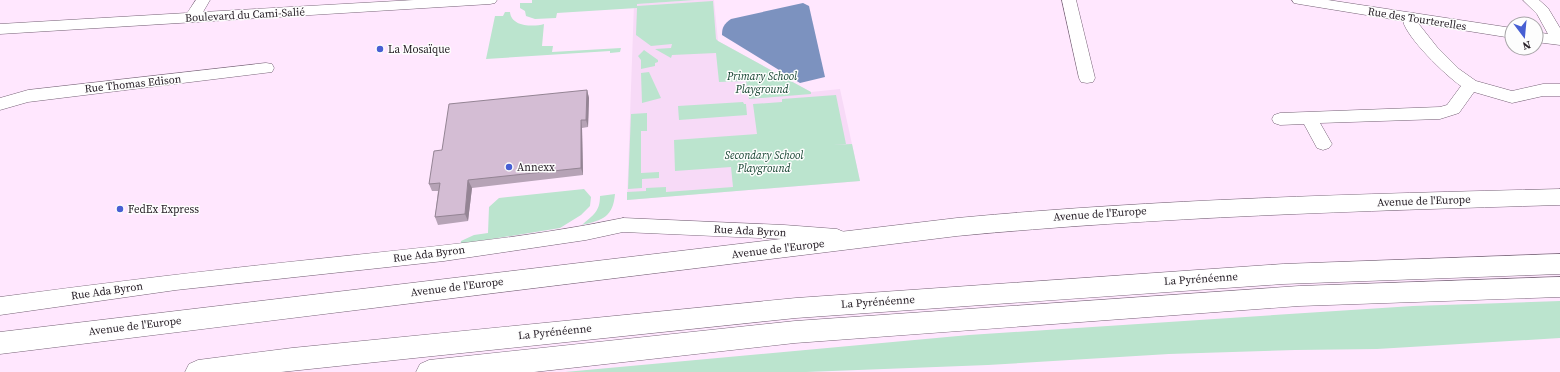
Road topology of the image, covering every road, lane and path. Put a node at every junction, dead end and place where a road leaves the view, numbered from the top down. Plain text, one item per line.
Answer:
1 (203, 0) edge
2 (490, 0) edge
3 (1069, 0) edge
4 (1299, 0) edge
5 (1530, 0) edge
6 (192, 18) junction
7 (1409, 18) junction
8 (0, 29) edge
9 (1504, 32) edge
10 (1544, 38) edge
11 (1559, 40) edge
12 (266, 68) dead end
13 (1087, 78) dead end
14 (1470, 85) junction
15 (1560, 90) edge
16 (0, 104) edge
17 (1309, 118) junction
18 (1280, 119) dead end
19 (1323, 144) dead end
20 (1560, 197) edge
21 (857, 240) junction
22 (1560, 264) edge
23 (1560, 287) edge
24 (0, 306) edge
25 (0, 344) edge
26 (198, 372) edge
27 (430, 372) edge

1 - 6 street
2 - 6 street, Boulevard du Cami-Salié
3 - 13 street
4 - 7 street, Rue des Tourterelles
5 - 11 street
6 - 8 street, Boulevard du Cami-Salié
7 - 9 street, Rue des Tourterelles
7 - 14 street
10 - 11 street
12 - 16 street, Rue Thomas Edison
14 - 15 street
14 - 17 street
17 - 18 street
17 - 19 street
20 - 21 main road, Avenue de l'Europe
21 - 24 street, Rue Ada Byron
21 - 25 main road, Avenue de l'Europe
22 - 26 main road, La Pyrénéenne
23 - 27 main road

